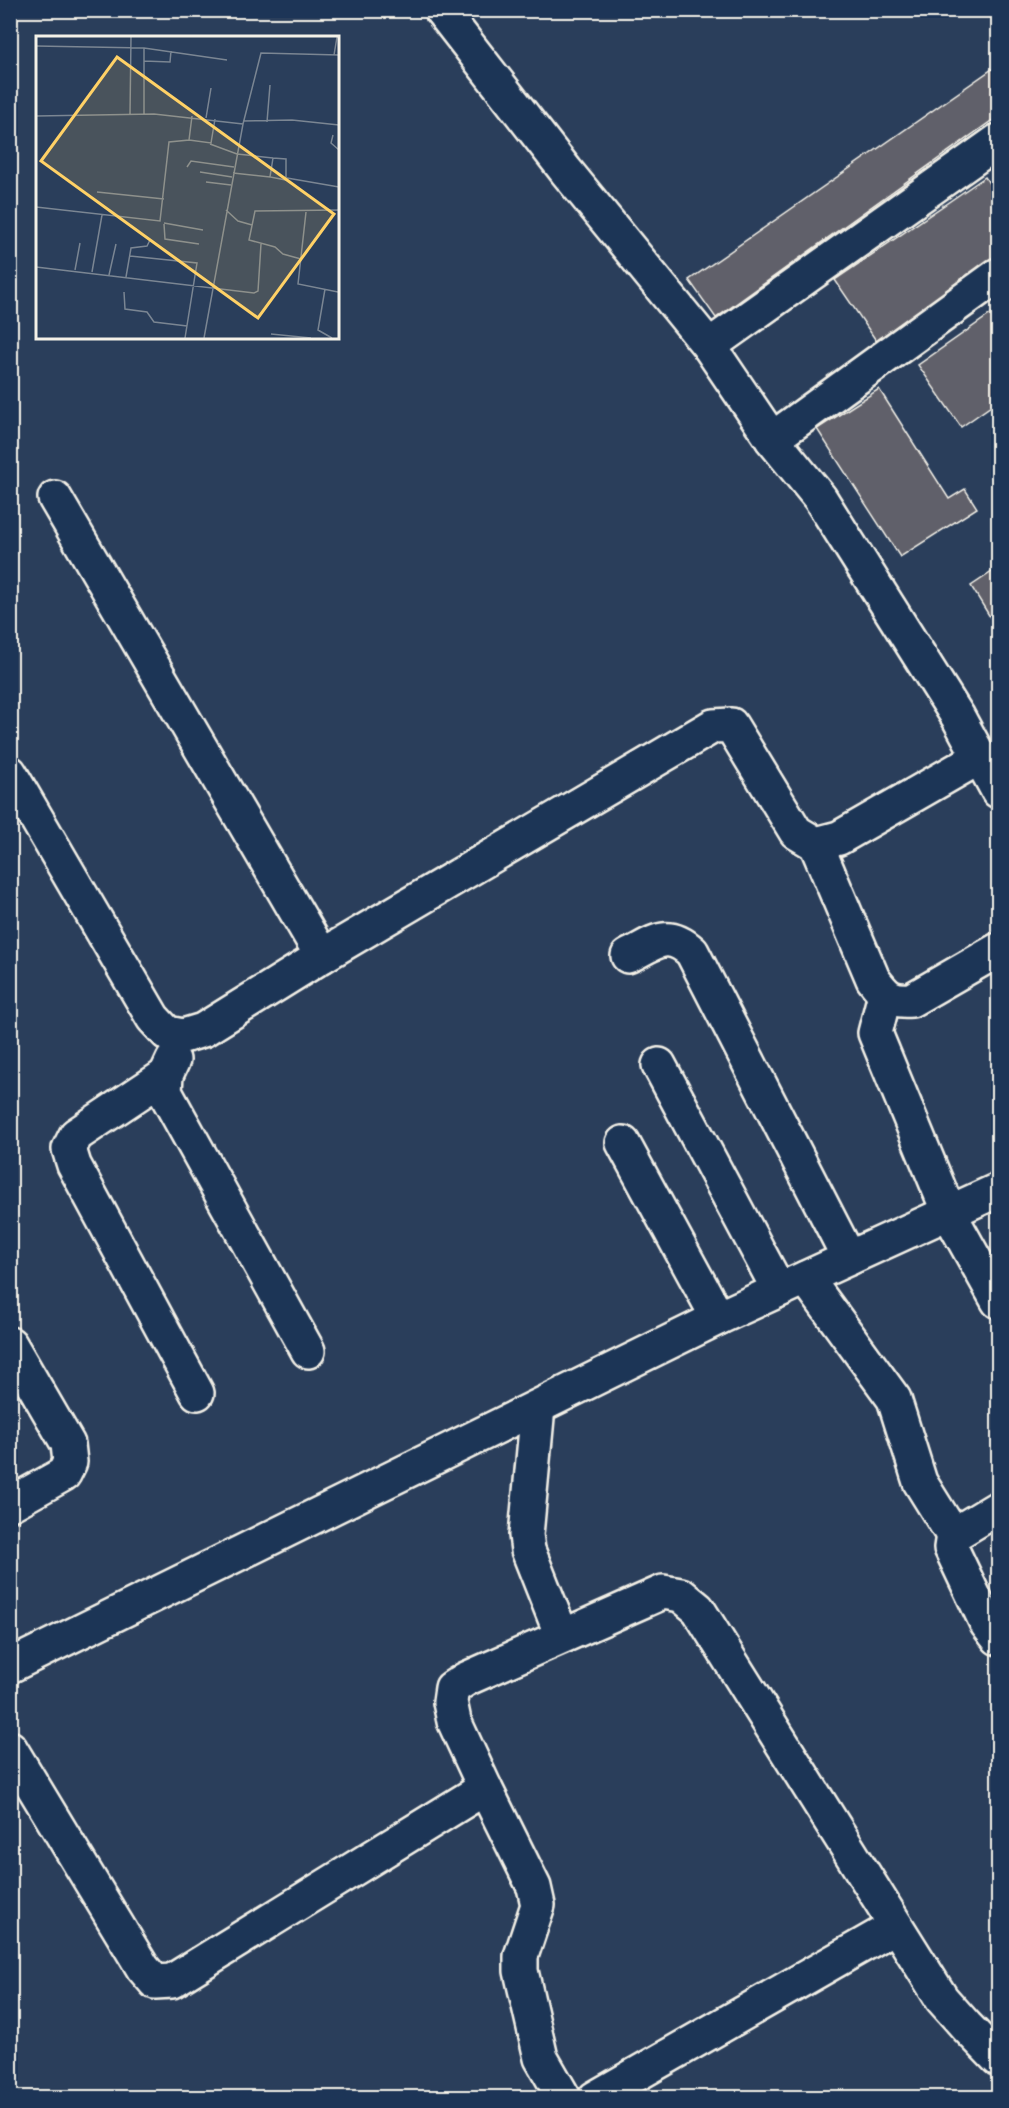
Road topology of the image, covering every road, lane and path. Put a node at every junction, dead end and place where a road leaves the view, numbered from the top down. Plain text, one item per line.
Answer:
1 (441, 10) edge
2 (999, 141) edge
3 (999, 275) edge
4 (709, 346) junction
5 (772, 439) junction
6 (55, 498) dead end
7 (980, 757) junction
8 (10, 773) edge
9 (999, 791) edge
10 (816, 844) junction
11 (999, 950) edge
12 (322, 956) junction
13 (628, 956) dead end
14 (885, 994) junction
15 (183, 1036) junction
16 (659, 1065) dead end
17 (166, 1075) junction
18 (623, 1143) dead end
19 (999, 1190) edge
20 (949, 1213) junction
21 (849, 1258) junction
22 (793, 1284) junction
23 (999, 1301) edge
24 (718, 1318) junction
25 (10, 1344) edge
26 (308, 1351) dead end
27 (197, 1393) dead end
28 (538, 1407) junction
29 (10, 1504) edge
30 (999, 1508) edge
31 (953, 1535) junction
32 (562, 1636) junction
33 (999, 1638) edge
34 (10, 1666) edge
35 (10, 1748) edge
36 (485, 1788) junction
37 (896, 1926) junction
38 (999, 2059) edge
39 (564, 2097) edge
40 (595, 2097) edge

1 - 4 street
2 - 4 street
3 - 5 street
4 - 5 street
5 - 7 street
6 - 12 street
7 - 9 street
7 - 10 street
8 - 15 street
10 - 12 street
10 - 14 street
11 - 14 street
12 - 15 street
13 - 21 street
14 - 20 street
15 - 17 street
16 - 22 street
17 - 26 street
17 - 27 street
18 - 24 street
19 - 20 street
20 - 21 street
20 - 23 street
21 - 22 street
22 - 24 street
22 - 31 street
24 - 28 street
25 - 29 street
28 - 32 street
28 - 34 street
30 - 31 street
31 - 33 street
32 - 36 street
32 - 37 street
35 - 36 street
36 - 39 street
37 - 38 street
37 - 40 street

